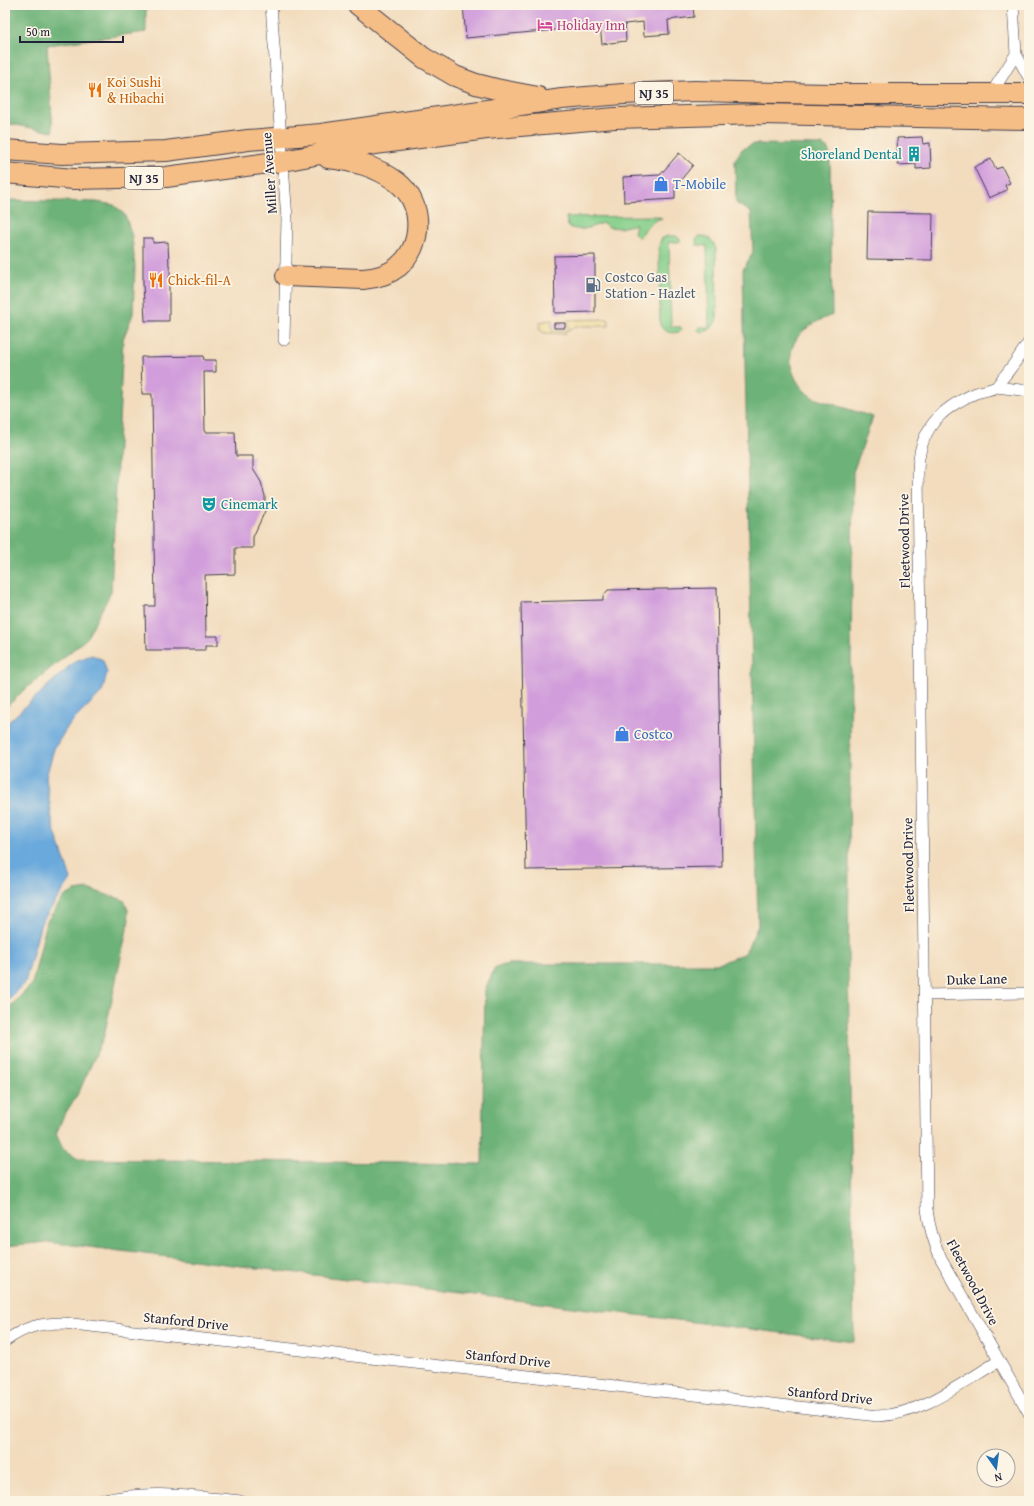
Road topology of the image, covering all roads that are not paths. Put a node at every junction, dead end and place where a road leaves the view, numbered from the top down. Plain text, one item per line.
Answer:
1 (271, 5) edge
2 (358, 5) edge
3 (1013, 5) edge
4 (1016, 54) junction
5 (1029, 78) edge
6 (991, 94) junction
7 (1029, 94) edge
8 (562, 100) junction
9 (1029, 118) edge
10 (281, 137) junction
11 (5, 150) edge
12 (308, 156) junction
13 (283, 161) junction
14 (5, 173) edge
15 (286, 276) junction
16 (284, 340) dead end
17 (1029, 342) edge
18 (996, 387) junction
19 (1029, 391) edge
20 (1029, 993) edge
21 (925, 995) junction
22 (5, 1342) edge
23 (999, 1360) junction
24 (1029, 1413) edge
25 (99, 1501) edge
26 (240, 1501) edge

1 - 10 street, Miller Avenue
2 - 8 highway
3 - 4 street
4 - 5 street
4 - 6 street
6 - 7 highway, NJ 35
6 - 8 highway, NJ 35
8 - 10 highway, NJ 35
9 - 12 highway, NJ 35
10 - 11 highway, NJ 35
10 - 13 street, Miller Avenue
12 - 13 highway, NJ 35
12 - 15 highway
13 - 14 highway, NJ 35
13 - 15 street, Miller Avenue
15 - 16 street, Miller Avenue
17 - 18 street
18 - 19 street
18 - 21 street, Fleetwood Drive
20 - 21 street, Duke Lane
21 - 23 street, Fleetwood Drive
22 - 23 street, Stanford Drive
23 - 24 street, Fleetwood Drive
25 - 26 street

